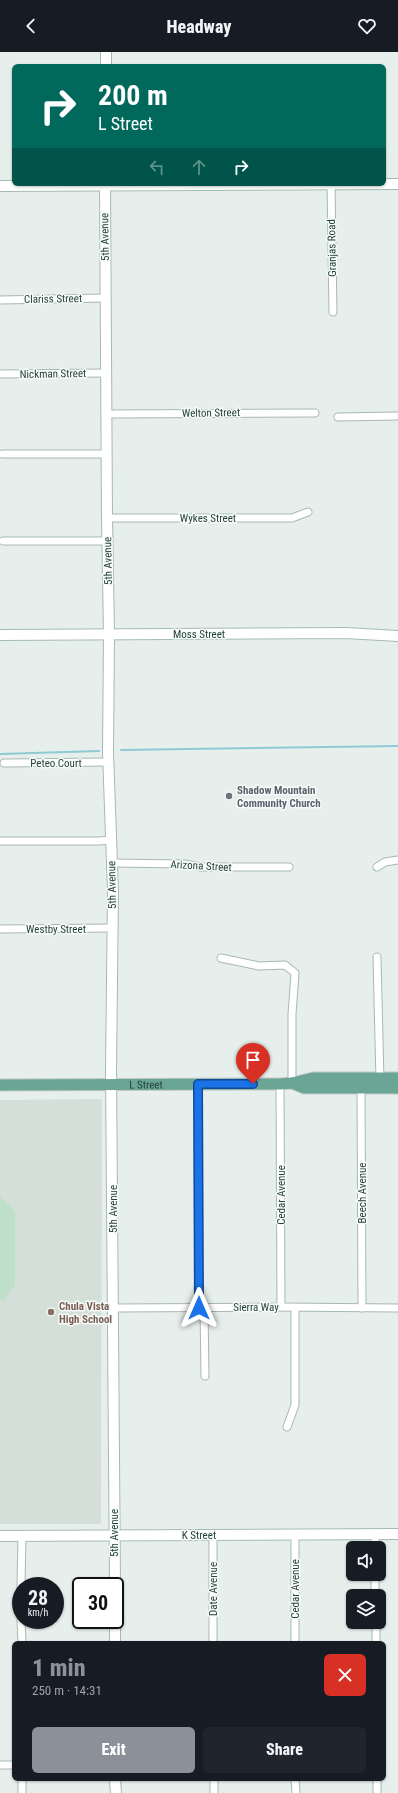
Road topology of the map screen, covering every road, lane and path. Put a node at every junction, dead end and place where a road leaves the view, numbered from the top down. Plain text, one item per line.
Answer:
1 (106, 52) edge
2 (106, 64) edge
3 (386, 184) edge
4 (398, 184) edge
5 (0, 186) edge
6 (12, 186) edge
7 (105, 186) edge
8 (331, 186) edge
9 (106, 298) junction
10 (0, 300) edge
11 (333, 312) dead end
12 (106, 373) junction
13 (0, 374) edge
14 (315, 413) dead end
15 (107, 414) junction
16 (398, 416) edge
17 (338, 417) dead end
18 (2, 454) dead end
19 (106, 454) junction
20 (308, 512) dead end
21 (107, 518) junction
22 (3, 541) dead end
23 (108, 541) junction
24 (109, 634) junction
25 (0, 635) edge
26 (398, 636) edge
27 (109, 762) junction
28 (4, 763) dead end
29 (111, 840) junction
30 (0, 841) edge
31 (398, 860) edge
32 (112, 863) junction
33 (289, 867) dead end
34 (377, 868) dead end
35 (113, 928) junction
36 (0, 929) edge
37 (377, 957) dead end
38 (221, 958) dead end
39 (398, 1078) edge
40 (361, 1082) junction
41 (292, 1083) junction
42 (380, 1083) junction
43 (112, 1084) junction
44 (198, 1084) junction
45 (280, 1084) junction
46 (0, 1085) edge
47 (398, 1088) edge
48 (281, 1307) junction
49 (114, 1308) junction
50 (202, 1308) junction
51 (295, 1308) junction
52 (362, 1308) junction
53 (398, 1308) edge
54 (205, 1376) dead end
55 (287, 1427) dead end
56 (295, 1534) junction
57 (375, 1534) junction
58 (398, 1534) edge
59 (213, 1535) junction
60 (0, 1536) edge
61 (22, 1536) junction
62 (115, 1536) junction
63 (375, 1541) edge
64 (21, 1577) edge
65 (115, 1577) edge
66 (22, 1629) edge
67 (115, 1629) edge
68 (376, 1629) edge
69 (22, 1641) edge
70 (115, 1641) edge
71 (213, 1641) edge
72 (295, 1641) edge
73 (376, 1641) edge
74 (0, 1765) edge
75 (12, 1765) edge
76 (22, 1781) edge
77 (115, 1781) edge
78 (214, 1781) edge
79 (296, 1781) edge
80 (377, 1781) edge
81 (22, 1793) edge
82 (116, 1793) edge
83 (214, 1793) edge
84 (296, 1793) edge
85 (377, 1793) edge

1 - 2 street
3 - 4 street
5 - 6 street
7 - 9 street, 5th Avenue
8 - 11 street, Granjas Road
9 - 10 street, Clariss Street
9 - 12 street, 5th Avenue
12 - 13 street, Nickman Street
12 - 15 street, 5th Avenue
14 - 15 street, Welton Street
15 - 19 street, 5th Avenue
16 - 17 street
18 - 19 street
19 - 21 street, 5th Avenue
20 - 21 street, Wykes Street
21 - 23 street, 5th Avenue
22 - 23 street
23 - 24 street, 5th Avenue
24 - 25 street, Moss Street
24 - 26 street, Moss Street
24 - 27 street, 5th Avenue
27 - 28 street, Peteo Court
27 - 29 street, 5th Avenue
29 - 30 street
29 - 32 street, 5th Avenue
31 - 34 street
32 - 33 street, Arizona Street
32 - 35 street, 5th Avenue
35 - 36 street, Westby Street
35 - 43 street, 5th Avenue
37 - 42 street
38 - 41 street
39 - 42 main road, L Street
40 - 41 main road, L Street
40 - 42 main road, L Street
40 - 52 street, Beech Avenue
41 - 45 main road, L Street
42 - 47 main road, L Street
43 - 44 main road, L Street
43 - 46 main road, L Street
43 - 49 street, 5th Avenue
44 - 45 main road, L Street
44 - 50 street
45 - 48 street, Cedar Avenue
48 - 50 street, Sierra Way
48 - 51 street, Sierra Way
49 - 50 street, Sierra Way
49 - 62 street, 5th Avenue
50 - 54 street
51 - 52 street, Sierra Way
51 - 55 street
52 - 53 street, Sierra Way
56 - 57 street, K Street
56 - 59 street, K Street
56 - 72 street, Cedar Avenue
57 - 58 street, K Street
57 - 63 street
59 - 62 street, K Street
59 - 71 street, Date Avenue
60 - 61 street, K Street
61 - 62 street, K Street
61 - 64 street
62 - 65 street, 5th Avenue
66 - 69 street
67 - 70 street
68 - 73 street
74 - 75 street
76 - 81 street
77 - 82 street
78 - 83 street
79 - 84 street
80 - 85 street

